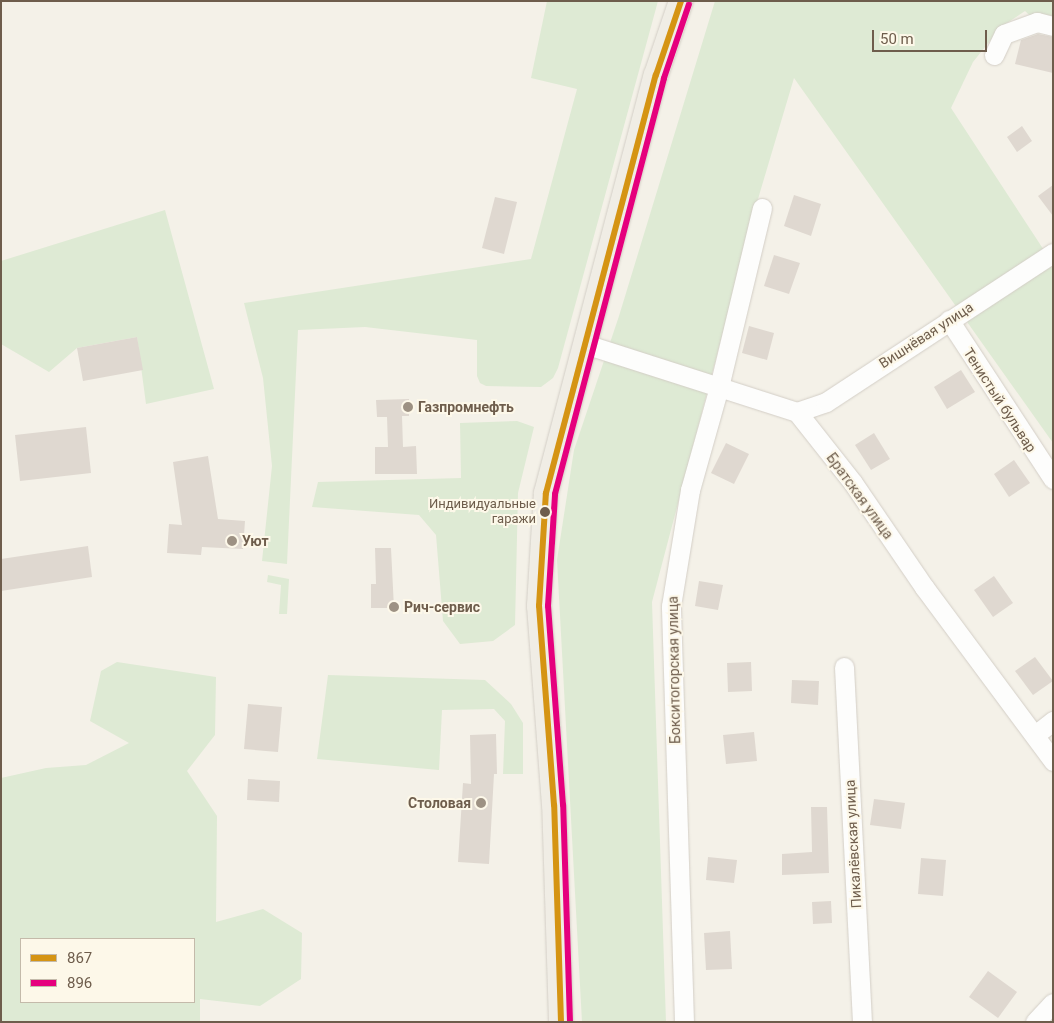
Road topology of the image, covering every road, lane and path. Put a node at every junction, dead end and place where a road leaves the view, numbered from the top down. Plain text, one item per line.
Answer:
1 (680, 1) edge
2 (1053, 26) edge
3 (994, 56) dead end
4 (762, 208) dead end
5 (1053, 254) edge
6 (949, 320) junction
7 (584, 344) junction
8 (719, 387) junction
9 (797, 412) junction
10 (1053, 479) edge
11 (844, 667) dead end
12 (1053, 721) edge
13 (1034, 735) junction
14 (1053, 761) edge
15 (1053, 1003) edge
16 (562, 1022) edge
17 (684, 1022) edge
18 (862, 1022) edge
19 (1035, 1022) edge

1 - 7 main road
2 - 3 street
4 - 8 street, Бокситогорская улица
5 - 6 street, Вишнёвая улица
6 - 9 street, Вишнёвая улица
6 - 10 street, Тенистый бульвар
7 - 8 street
7 - 16 main road
8 - 9 street
8 - 17 street, Бокситогорская улица
9 - 13 street, Братская улица
11 - 18 street, Пикалёвская улица
12 - 13 street
13 - 14 street, Братская улица
15 - 19 street

